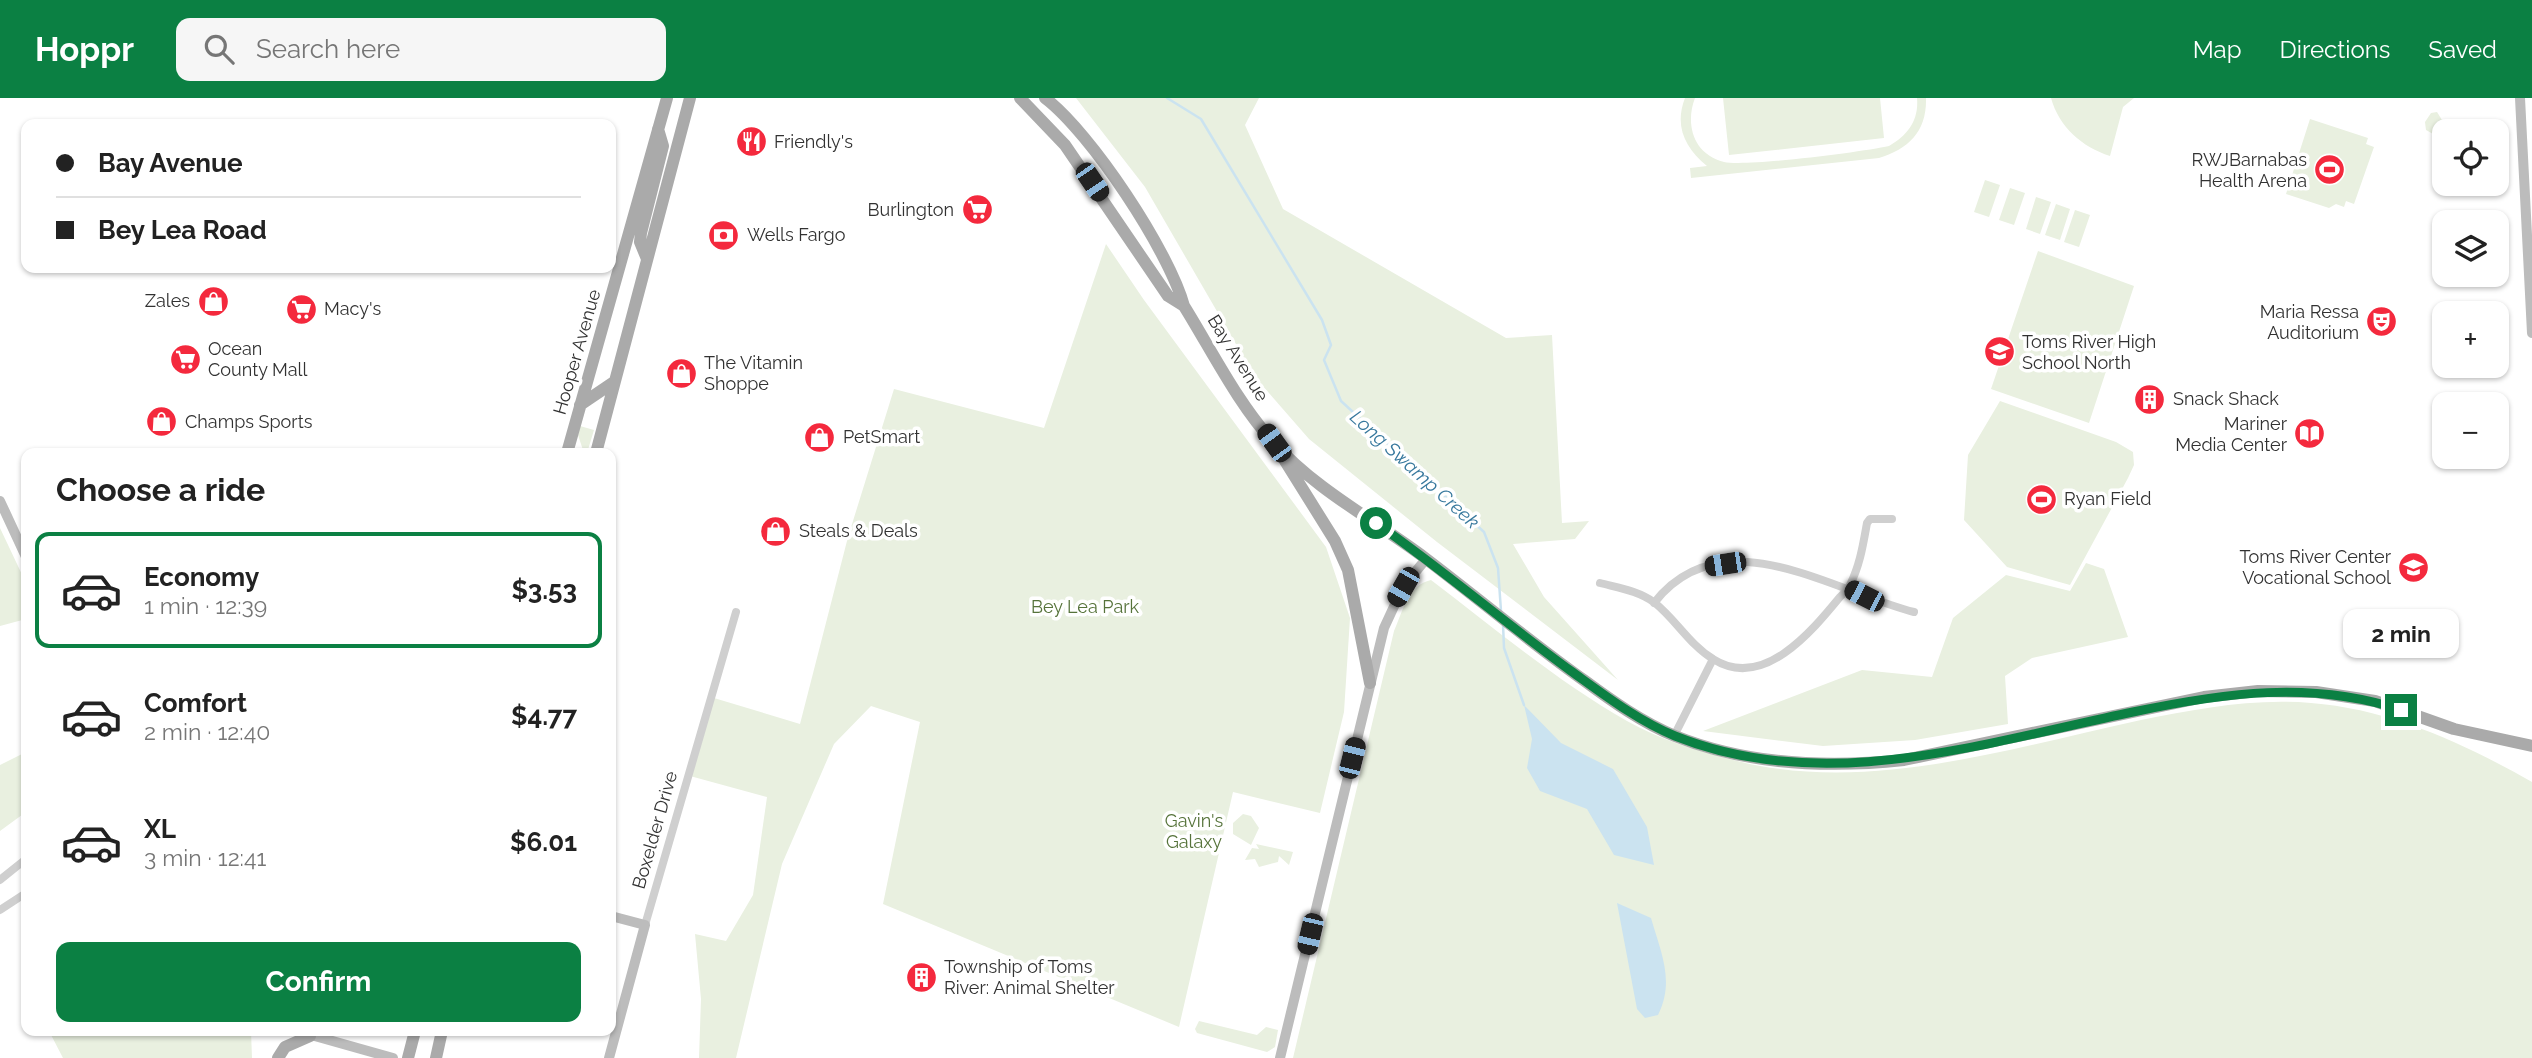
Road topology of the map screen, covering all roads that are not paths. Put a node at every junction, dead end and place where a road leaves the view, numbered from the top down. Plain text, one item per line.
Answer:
1 (667, 98) edge
2 (690, 98) edge
3 (1020, 98) edge
4 (1045, 98) edge
5 (2520, 98) edge
6 (658, 129) junction
7 (647, 258) junction
8 (1184, 306) junction
9 (2532, 333) edge
10 (614, 382) junction
11 (580, 405) junction
12 (1274, 443) junction
13 (568, 447) edge
14 (597, 448) edge
15 (0, 501) edge
16 (1892, 519) dead end
17 (21, 546) edge
18 (1426, 559) junction
19 (1600, 583) dead end
20 (1849, 588) junction
21 (1654, 603) junction
22 (736, 612) dead end
23 (1914, 612) dead end
24 (1713, 659) junction
25 (1370, 683) junction
26 (1674, 736) junction
27 (2532, 746) edge
28 (21, 864) edge
29 (0, 880) edge
30 (21, 896) edge
31 (0, 910) edge
32 (616, 917) edge
33 (645, 925) junction
34 (616, 1035) edge
35 (310, 1036) joint
36 (414, 1036) edge
37 (441, 1036) edge
38 (616, 1036) edge
39 (278, 1058) edge
40 (393, 1058) edge
41 (408, 1058) edge
42 (436, 1058) edge
43 (610, 1058) edge
44 (1280, 1058) edge

1 - 6 main road, Hooper Avenue
2 - 7 main road
3 - 8 main road, Bay Avenue
4 - 8 main road, Bay Avenue
5 - 9 street
6 - 7 main road
6 - 11 main road, Hooper Avenue
7 - 10 main road
8 - 12 main road, Bay Avenue
10 - 11 main road
10 - 14 main road
11 - 13 main road, Hooper Avenue
12 - 18 main road, Bay Avenue
12 - 25 main road
15 - 17 street
16 - 20 street
18 - 25 street
18 - 26 main road, Bay Avenue
19 - 21 street
20 - 21 street
20 - 23 street
20 - 24 street
21 - 24 street
22 - 33 street, Boxelder Drive
24 - 26 street
25 - 44 street
26 - 27 main road, Bay Avenue
28 - 29 street
30 - 31 street
32 - 33 street
33 - 34 street, Boxelder Drive
35 - 39 main road
35 - 40 street
36 - 41 main road
37 - 42 main road
38 - 43 street, Boxelder Drive

